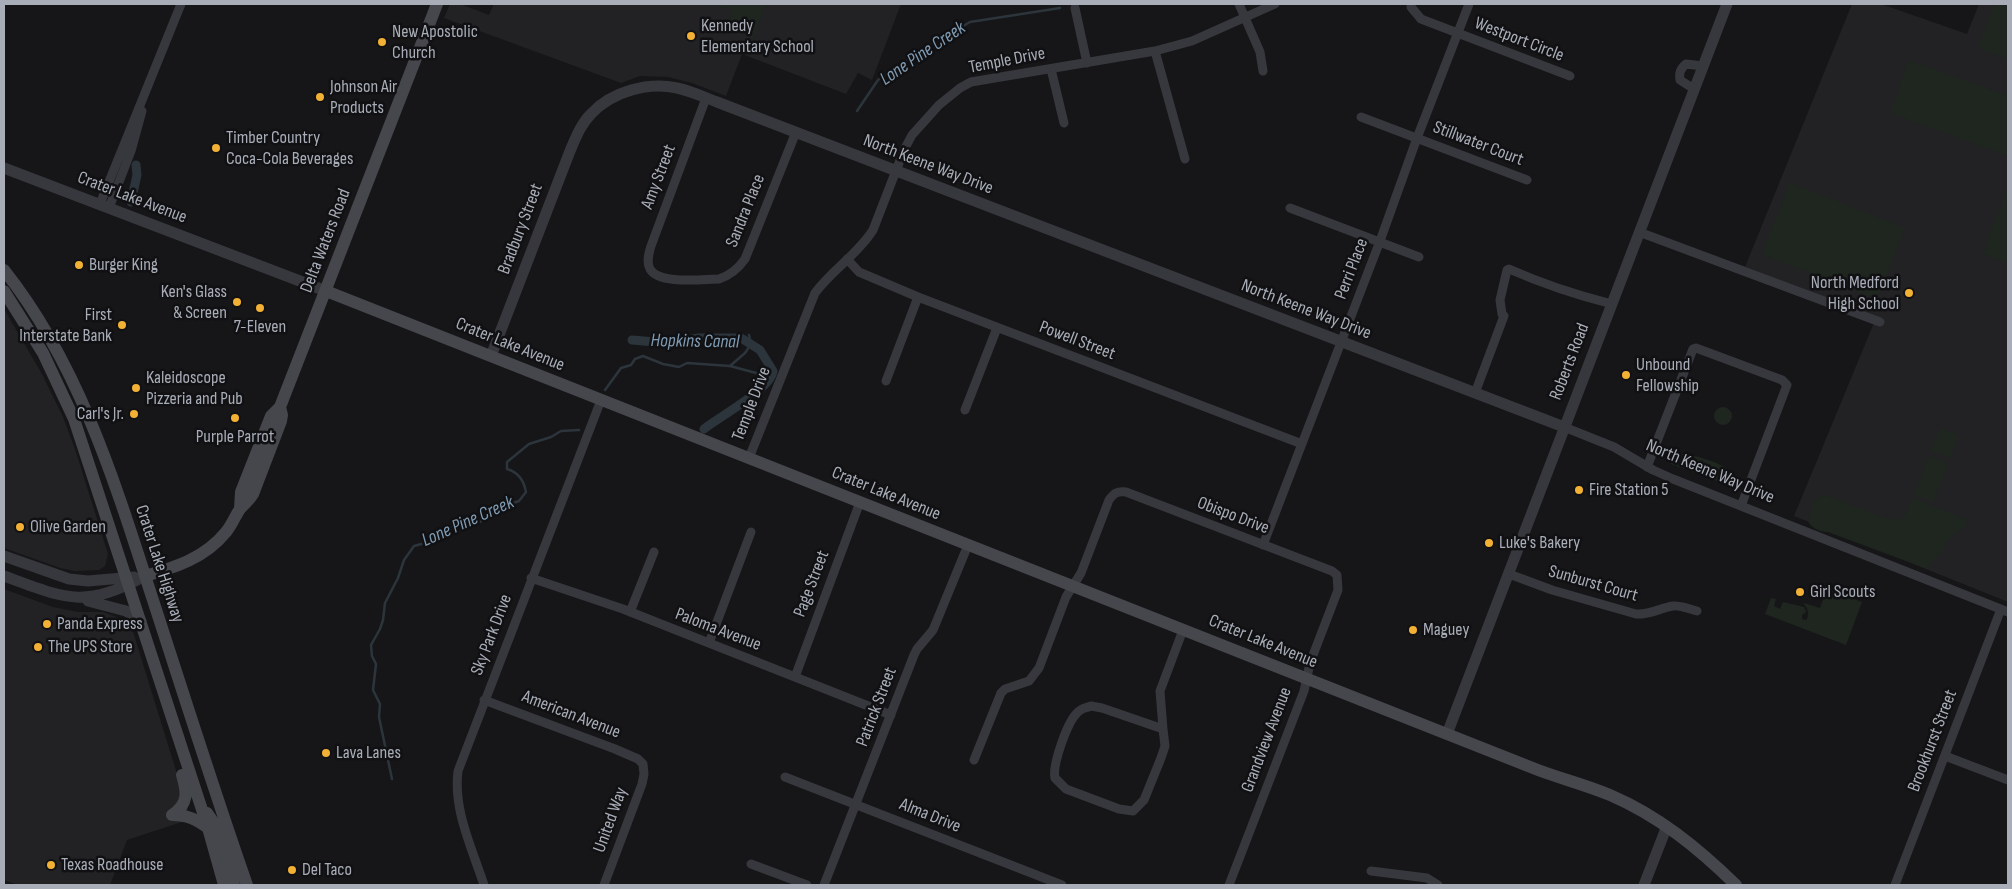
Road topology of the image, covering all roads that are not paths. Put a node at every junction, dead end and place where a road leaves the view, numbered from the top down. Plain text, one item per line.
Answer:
1 (181, 4) edge
2 (437, 4) edge
3 (1239, 4) edge
4 (1274, 4) edge
5 (1469, 4) edge
6 (1725, 4) edge
7 (1411, 7) dead end
8 (1074, 8) dead end
9 (1245, 17) junction
10 (1456, 33) junction
11 (1154, 51) junction
12 (1087, 63) junction
13 (1703, 66) junction
14 (1051, 69) junction
15 (1263, 71) dead end
16 (1570, 76) dead end
17 (1694, 89) junction
18 (706, 98) junction
19 (589, 117) joint
20 (1361, 117) dead end
21 (1064, 123) dead end
22 (796, 132) junction
23 (1417, 138) junction
24 (1185, 159) dead end
25 (4, 168) edge
26 (896, 172) junction
27 (1528, 180) dead end
28 (104, 206) junction
29 (1290, 208) dead end
30 (1639, 232) junction
31 (1380, 242) junction
32 (1420, 257) dead end
33 (847, 259) junction
34 (649, 269) joint
35 (4, 270) edge
36 (4, 291) edge
37 (326, 291) junction
38 (918, 297) junction
39 (1612, 304) junction
40 (1880, 322) dead end
41 (997, 328) junction
42 (1341, 342) junction
43 (491, 356) junction
44 (886, 381) dead end
45 (1475, 393) junction
46 (601, 400) junction
47 (965, 410) dead end
48 (1564, 428) junction
49 (1302, 444) junction
50 (748, 458) junction
51 (1647, 466) junction
52 (860, 502) junction
53 (1741, 506) junction
54 (751, 532) dead end
55 (968, 545) junction
56 (1263, 545) junction
57 (654, 552) dead end
58 (4, 556) edge
59 (1509, 574) junction
60 (4, 576) edge
61 (145, 576) junction
62 (1337, 576) joint
63 (532, 578) junction
64 (128, 581) junction
65 (1072, 586) junction
66 (77, 598) junction
67 (2005, 610) edge
68 (1697, 611) dead end
69 (630, 612) junction
70 (140, 621) junction
71 (1183, 630) junction
72 (709, 643) junction
73 (795, 677) junction
74 (1306, 678) junction
75 (484, 700) junction
76 (891, 715) junction
77 (171, 716) junction
78 (1163, 729) junction
79 (1447, 734) junction
80 (1944, 756) junction
81 (974, 760) dead end
82 (643, 764) joint
83 (785, 777) dead end
84 (2008, 780) edge
85 (856, 804) junction
86 (201, 805) junction
87 (1667, 826) junction
88 (208, 828) junction
89 (751, 864) dead end
90 (1371, 870) dead end
91 (224, 885) edge
92 (234, 885) edge
93 (247, 885) edge
94 (484, 885) edge
95 (604, 885) edge
96 (807, 885) edge
97 (824, 885) edge
98 (1062, 885) edge
99 (1229, 885) edge
100 (1438, 885) edge
101 (1644, 885) edge
102 (1736, 885) edge
103 (1895, 885) edge

1 - 28 street
2 - 37 main road, Delta Waters Road
3 - 9 street
4 - 9 street, Temple Drive
5 - 10 street, Perri Place
6 - 13 street, Roberts Road
7 - 10 street, Westport Circle
8 - 12 street
9 - 11 street, Temple Drive
9 - 15 street
10 - 16 street, Westport Circle
10 - 23 street, Perri Place
11 - 12 street, Temple Drive
11 - 24 street
12 - 14 street, Temple Drive
13 - 17 street, Roberts Road
13 - 17 street
14 - 21 street
14 - 26 street, Temple Drive
17 - 30 street, Roberts Road
18 - 19 street, North Keene Way Drive
18 - 22 street, North Keene Way Drive
18 - 34 street, Amy Street
19 - 43 street, Bradbury Street
20 - 23 street, Stillwater Court
22 - 26 street, North Keene Way Drive
22 - 34 street, Sandra Place
23 - 27 street, Stillwater Court
23 - 31 street, Perri Place
25 - 28 street, Crater Lake Avenue
26 - 33 street, Temple Drive
26 - 42 street, North Keene Way Drive
28 - 37 street, Crater Lake Avenue
29 - 31 street
30 - 39 street, Roberts Road
30 - 40 street
31 - 32 street
31 - 42 street, Perri Place
33 - 38 street, Powell Street
33 - 50 street, Temple Drive
35 - 61 main road, Crater Lake Highway
36 - 64 main road, Crater Lake Highway
37 - 43 main road, Crater Lake Avenue
37 - 61 main road, Delta Waters Road
38 - 41 street, Powell Street
38 - 44 street
39 - 45 street
39 - 48 street, Roberts Road
41 - 47 street
41 - 49 street, Powell Street
42 - 45 street, North Keene Way Drive
42 - 49 street, Perri Place
43 - 46 main road, Crater Lake Avenue
45 - 48 street, North Keene Way Drive
46 - 50 main road, Crater Lake Avenue
46 - 63 street, Sky Park Drive
48 - 51 street, North Keene Way Drive
48 - 59 street, Roberts Road
49 - 56 street, Perri Place
50 - 52 main road, Crater Lake Avenue
51 - 53 street, North Keene Way Drive
51 - 53 street
52 - 55 main road, Crater Lake Avenue
52 - 73 street, Page Street
53 - 67 street, North Keene Way Drive
54 - 72 street
55 - 65 main road, Crater Lake Avenue
55 - 76 street, Patrick Street
56 - 62 street, Obispo Drive
56 - 65 street, Obispo Drive
57 - 69 street
58 - 64 street, Delta Waters Road
59 - 68 street, Sunburst Court
59 - 79 street, Roberts Road
60 - 66 street, Delta Waters Road
61 - 64 street, Delta Waters Road
61 - 93 main road, Crater Lake Highway
62 - 74 street, Grandview Avenue
63 - 69 street, Paloma Avenue
63 - 75 street, Sky Park Drive
64 - 66 street, Delta Waters Road
64 - 70 main road, Crater Lake Highway
65 - 71 main road, Crater Lake Avenue
65 - 81 street
66 - 70 street
67 - 80 street, Brookhurst Street
69 - 72 street, Paloma Avenue
70 - 77 main road, Crater Lake Highway
71 - 74 main road, Crater Lake Avenue
71 - 78 street
72 - 73 street, Paloma Avenue
73 - 76 street, Paloma Avenue
74 - 79 main road, Crater Lake Avenue
74 - 99 street, Grandview Avenue
75 - 82 street, American Avenue
75 - 94 street, Sky Park Drive
76 - 85 street, Patrick Street
77 - 86 main road, Crater Lake Highway
77 - 88 main road
78 - 78 street
79 - 87 main road, Crater Lake Avenue
80 - 84 street
80 - 103 street, Brookhurst Street
82 - 95 street, United Way
83 - 85 street, Alma Drive
85 - 97 street, Patrick Street
85 - 98 street, Alma Drive
86 - 88 main road, Crater Lake Highway
86 - 92 main road
87 - 101 street
87 - 102 main road, Crater Lake Avenue
88 - 91 main road, Crater Lake Highway
89 - 96 street
90 - 100 street

